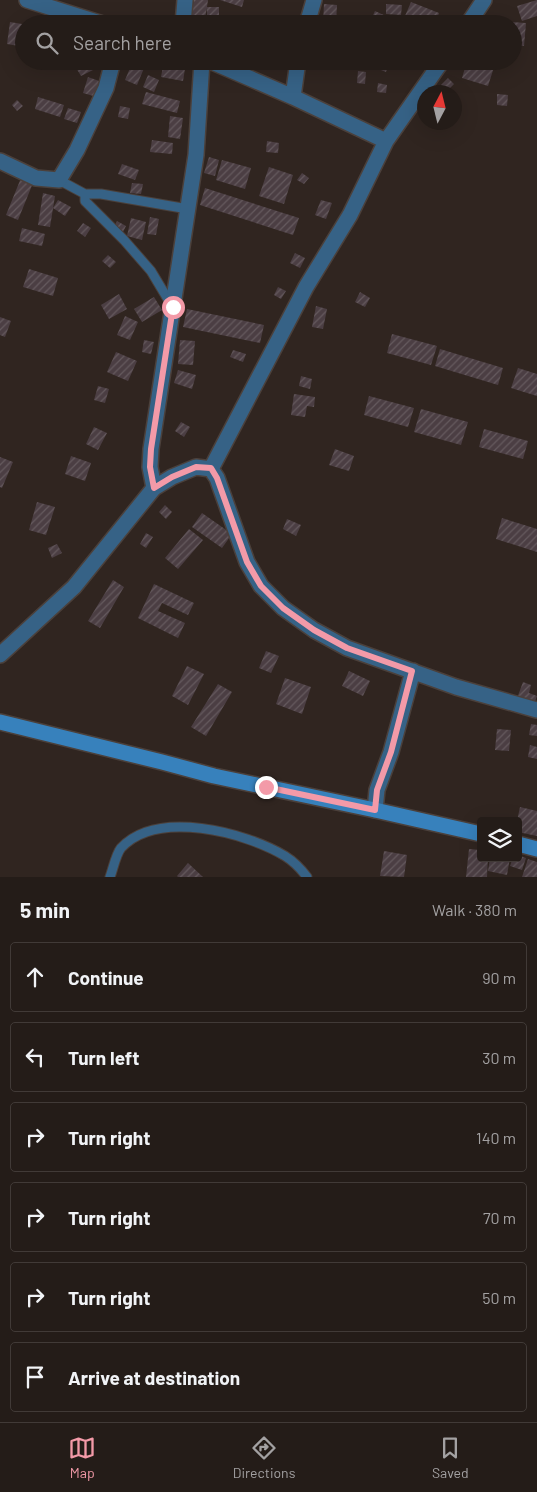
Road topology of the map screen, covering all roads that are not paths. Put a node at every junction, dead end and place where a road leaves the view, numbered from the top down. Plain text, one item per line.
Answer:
1 (27, 0) edge
2 (185, 0) edge
3 (314, 0) edge
4 (484, 0) edge
5 (74, 15) edge
6 (184, 15) edge
7 (310, 15) edge
8 (474, 15) edge
9 (111, 70) edge
10 (201, 70) edge
11 (230, 70) edge
12 (296, 70) edge
13 (436, 70) edge
14 (292, 97) junction
15 (386, 141) junction
16 (0, 161) edge
17 (59, 180) junction
18 (85, 194) junction
19 (188, 209) junction
20 (173, 307) junction
21 (211, 468) junction
22 (154, 488) junction
23 (0, 655) edge
24 (412, 671) junction
25 (537, 710) edge
26 (2, 724) edge
27 (375, 810) junction
28 (477, 833) edge
29 (522, 845) edge
30 (537, 849) edge
31 (110, 877) edge
32 (307, 877) edge

1 - 5 street
2 - 6 street
3 - 7 street
4 - 8 street
9 - 17 street
10 - 19 street
11 - 14 street
12 - 14 street
13 - 15 street
14 - 15 street
15 - 21 street
16 - 17 street
17 - 18 lane
18 - 19 lane
18 - 20 lane
19 - 20 street
20 - 22 street
21 - 22 street
21 - 24 street
22 - 23 street
24 - 25 street
24 - 27 street
26 - 27 street
27 - 28 street
29 - 30 street
31 - 32 lane

